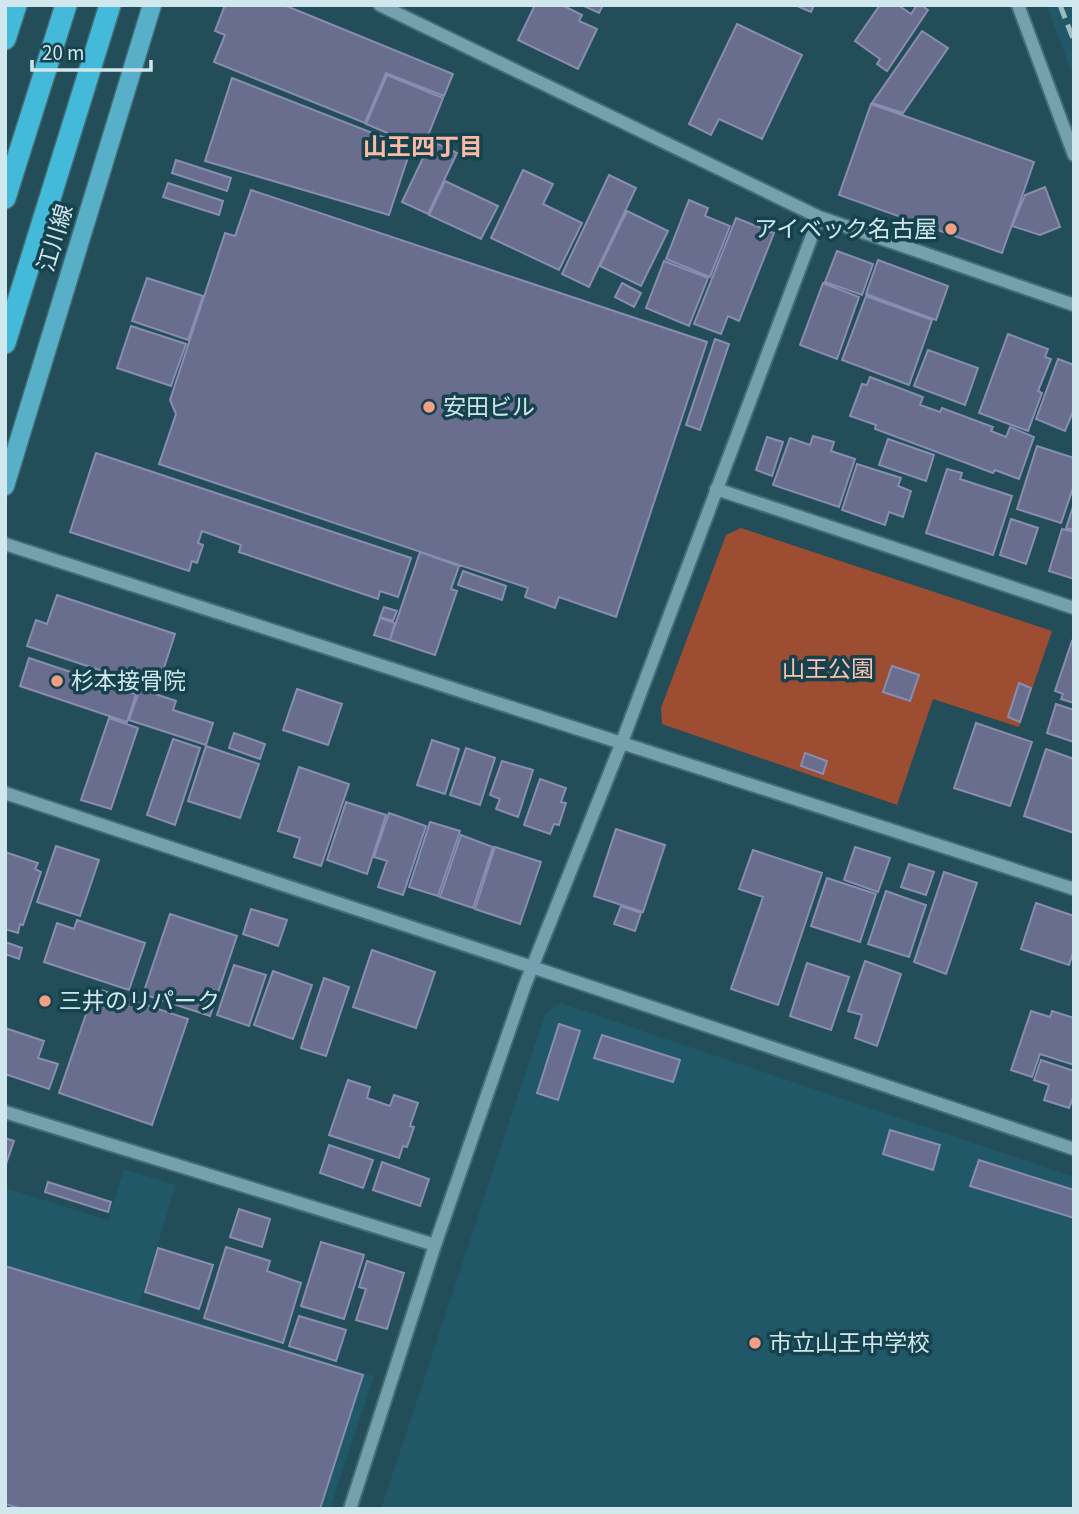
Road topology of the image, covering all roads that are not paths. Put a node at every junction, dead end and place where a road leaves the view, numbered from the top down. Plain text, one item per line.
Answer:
1 (16, 5) edge
2 (65, 5) edge
3 (110, 5) edge
4 (152, 5) edge
5 (380, 5) edge
6 (1018, 5) edge
7 (5, 39) edge
8 (1074, 155) edge
9 (5, 198) edge
10 (818, 217) junction
11 (1074, 305) edge
12 (5, 343) edge
13 (5, 486) edge
14 (716, 489) junction
15 (5, 544) edge
16 (1074, 608) edge
17 (622, 742) junction
18 (5, 793) edge
19 (1074, 889) edge
20 (532, 967) junction
21 (5, 1112) edge
22 (1074, 1149) edge
23 (435, 1245) junction
24 (350, 1509) edge

1 - 7 highway
2 - 9 highway
3 - 12 highway
4 - 13 main road, 江川線
5 - 10 street
6 - 8 street
10 - 11 street
10 - 14 street
14 - 16 street
14 - 17 street
15 - 17 street
17 - 19 street
17 - 20 street
18 - 20 street
20 - 22 street
20 - 23 street
21 - 23 street
23 - 24 street

